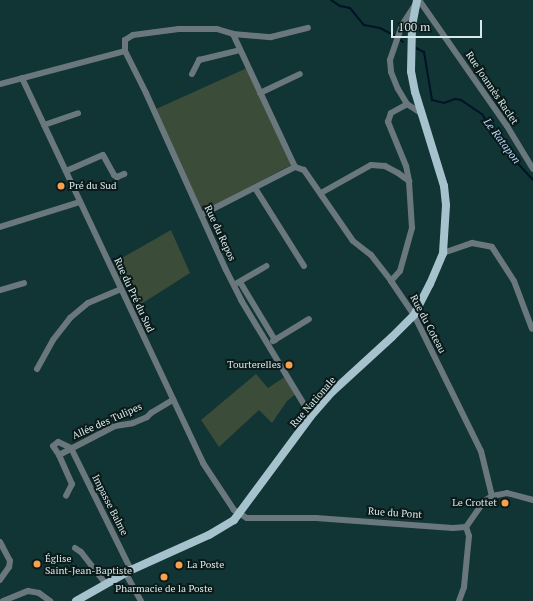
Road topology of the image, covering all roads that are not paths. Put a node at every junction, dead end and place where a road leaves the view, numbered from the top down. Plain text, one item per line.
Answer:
1 (417, 1) edge
2 (308, 28) dead end
3 (232, 34) junction
4 (240, 50) junction
5 (125, 51) junction
6 (192, 74) dead end
7 (300, 74) dead end
8 (22, 78) junction
9 (0, 84) edge
10 (260, 93) junction
11 (407, 104) junction
12 (78, 113) dead end
13 (421, 114) junction
14 (44, 125) junction
15 (295, 167) junction
16 (533, 168) edge
17 (66, 171) junction
18 (124, 174) dead end
19 (409, 181) junction
20 (255, 188) junction
21 (321, 193) junction
22 (80, 202) junction
23 (201, 215) junction
24 (0, 227) edge
25 (443, 253) junction
26 (266, 266) dead end
27 (304, 266) dead end
28 (391, 281) junction
29 (24, 283) dead end
30 (237, 284) junction
31 (121, 289) junction
32 (0, 290) edge
33 (414, 315) junction
34 (309, 319) dead end
35 (532, 329) edge
36 (275, 340) junction
37 (269, 343) junction
38 (37, 369) dead end
39 (173, 400) junction
40 (311, 416) junction
41 (71, 448) junction
42 (59, 455) junction
43 (66, 496) dead end
44 (492, 496) junction
45 (533, 500) edge
46 (240, 514) junction
47 (466, 527) junction
48 (0, 542) edge
49 (75, 548) dead end
50 (129, 572) junction
51 (1, 576) edge
52 (106, 584) junction
53 (3, 601) edge
54 (50, 601) edge
55 (76, 601) edge
56 (141, 601) edge
57 (459, 601) edge

1 - 11 street
1 - 13 main road, Rue Nationale
1 - 16 street, Rue Joannès Raclet
2 - 3 street
3 - 4 street
3 - 5 street
4 - 6 street
4 - 10 street
5 - 8 street
5 - 23 street, Rue du Repos
7 - 10 street
8 - 9 street
8 - 14 street, Rue du Pré du Sud
10 - 15 street
11 - 13 street
11 - 19 street
12 - 14 street
13 - 25 main road, Rue Nationale
14 - 17 street, Rue du Pré du Sud
15 - 20 street
15 - 21 street, Rue du Coteau
17 - 18 street
17 - 22 street, Rue du Pré du Sud
19 - 21 street
19 - 28 street
20 - 23 street
20 - 27 street
21 - 28 street, Rue du Coteau
22 - 24 street
22 - 31 street, Rue du Pré du Sud
23 - 30 street, Rue du Repos
25 - 33 main road, Rue Nationale
25 - 35 street
26 - 30 street
28 - 33 street, Rue du Coteau
29 - 32 street
30 - 36 street
30 - 37 street, Rue du Repos
31 - 38 street
31 - 39 street, Rue du Pré du Sud
33 - 40 main road, Rue Nationale
33 - 44 street, Rue du Coteau
34 - 36 street
36 - 37 street
37 - 40 street, Rue du Repos
39 - 41 street, Allée des Tulipes
39 - 46 street, Rue du Pré du Sud
40 - 46 main road, Rue Nationale
41 - 42 street, Allée des Tulipes
41 - 42 street, Allée des Tulipes
41 - 50 street, Impasse Balme
42 - 43 street
44 - 45 street
44 - 47 street
46 - 47 street, Rue du Pont
46 - 50 main road, Rue Nationale
47 - 57 street
48 - 51 street
49 - 52 street
50 - 52 main road, Rue Nationale
50 - 56 street, Impasse Balme
52 - 55 main road, Rue Nationale
53 - 54 street

